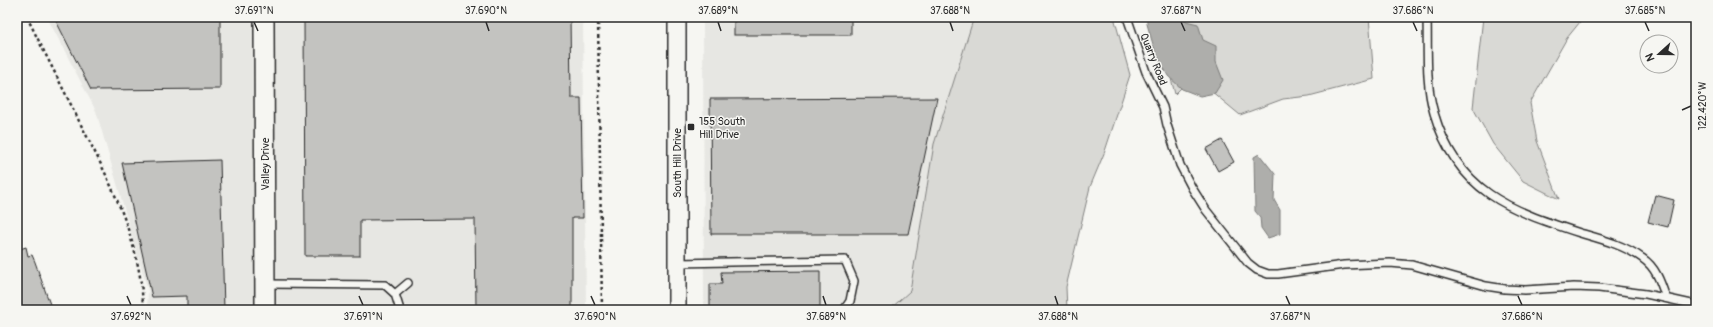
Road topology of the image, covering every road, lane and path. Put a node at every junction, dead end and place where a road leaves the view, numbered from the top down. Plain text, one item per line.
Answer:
1 (27, 17) edge
2 (264, 17) edge
3 (598, 17) edge
4 (677, 17) edge
5 (1127, 17) edge
6 (1427, 17) edge
7 (677, 263) junction
8 (408, 283) dead end
9 (265, 284) junction
10 (396, 294) junction
11 (1666, 298) junction
12 (1696, 305) edge
13 (143, 310) edge
14 (266, 310) edge
15 (400, 310) edge
16 (602, 310) edge
17 (677, 310) edge
18 (844, 310) edge

1 - 13 path
2 - 9 main road, Valley Drive
3 - 16 path
4 - 7 street, South Hill Drive
5 - 11 lane, Quarry Road
6 - 11 lane
7 - 17 street, South Hill Drive
7 - 18 lane
8 - 10 lane
9 - 10 lane
9 - 14 main road, Valley Drive
10 - 15 lane
11 - 12 lane, Quarry Road

